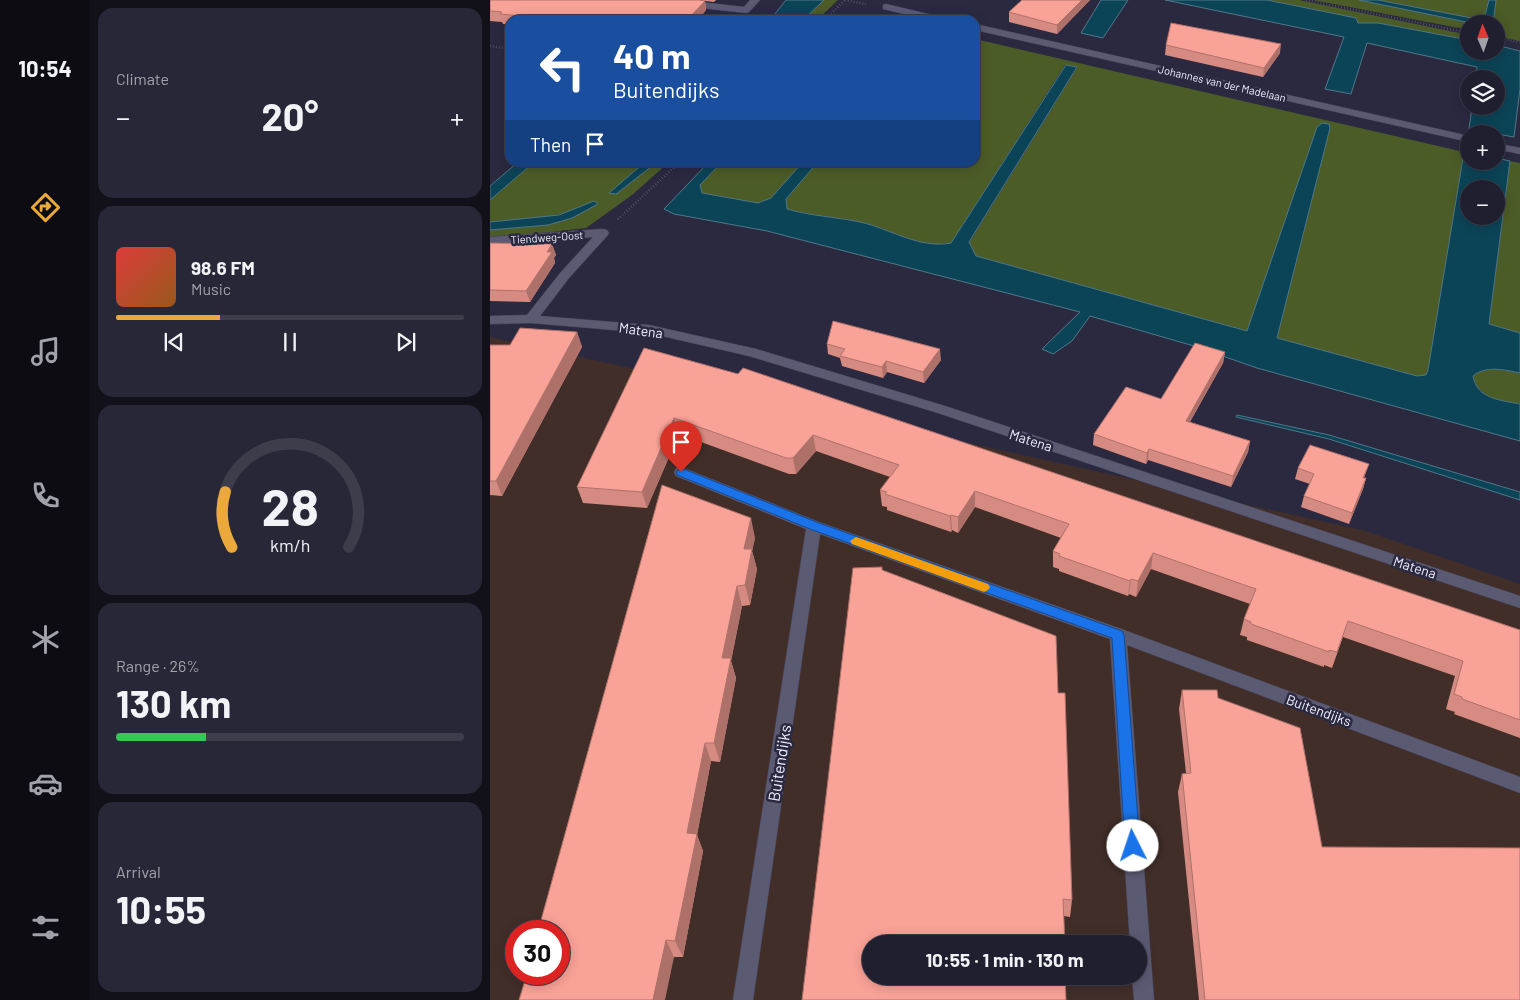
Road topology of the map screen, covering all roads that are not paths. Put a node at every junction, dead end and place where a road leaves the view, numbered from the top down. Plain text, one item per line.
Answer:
1 (657, 0) edge
2 (755, 0) edge
3 (886, 7) dead end
4 (920, 15) edge
5 (980, 29) edge
6 (1460, 137) edge
7 (1505, 148) edge
8 (1520, 151) edge
9 (490, 240) edge
10 (490, 320) edge
11 (531, 320) junction
12 (681, 472) dead end
13 (814, 526) junction
14 (1520, 602) edge
15 (1118, 635) junction
16 (1520, 785) edge
17 (743, 1000) edge
18 (1144, 1000) edge

1 - 2 street
3 - 4 street
5 - 6 street, Johannes van der Madelaan
7 - 8 street
9 - 11 street, Tiendweg-Oost
10 - 11 street, Matena
11 - 14 street, Matena
12 - 13 street, Buitendijks
13 - 15 street, Buitendijks
13 - 17 street, Buitendijks
15 - 16 street, Buitendijks
15 - 18 street

